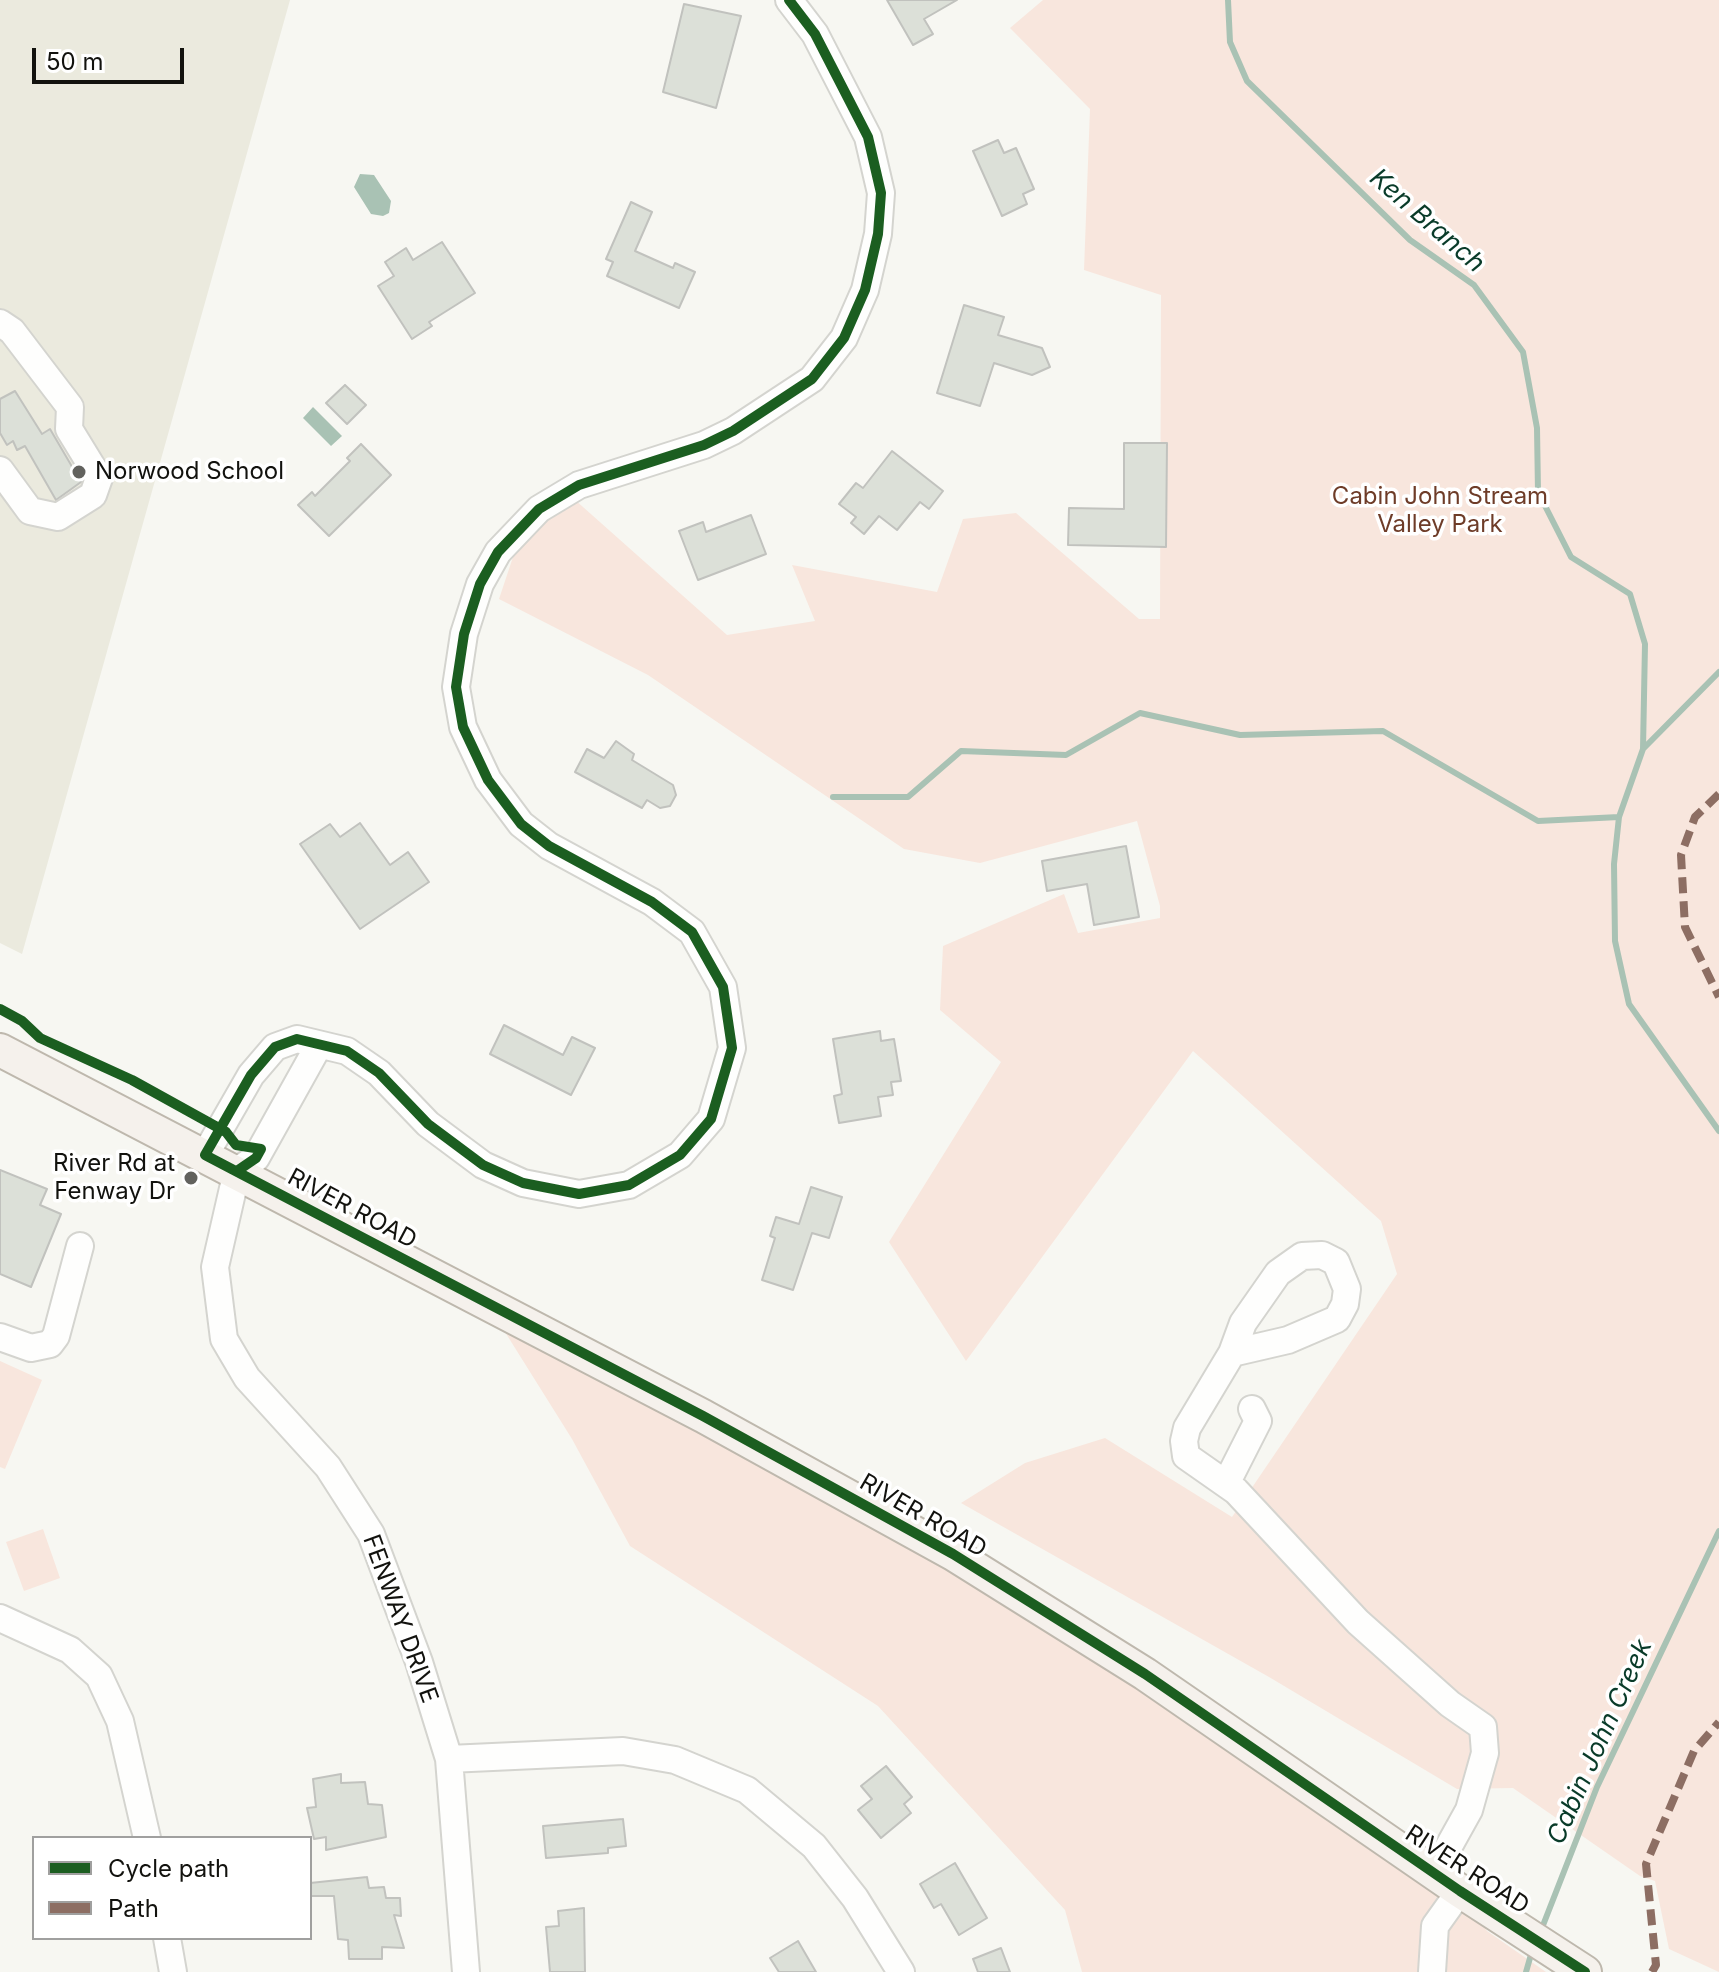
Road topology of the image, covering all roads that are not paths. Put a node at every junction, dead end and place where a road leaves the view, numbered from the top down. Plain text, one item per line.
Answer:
1 (789, 0) edge
2 (0, 323) edge
3 (0, 470) edge
4 (319, 1045) junction
5 (0, 1050) edge
6 (205, 1155) junction
7 (237, 1171) junction
8 (80, 1246) dead end
9 (0, 1337) edge
10 (1232, 1353) junction
11 (1252, 1409) dead end
12 (1226, 1484) junction
13 (0, 1618) edge
14 (449, 1759) junction
15 (147, 1836) edge
16 (1447, 1882) junction
17 (167, 1940) edge
18 (1579, 1968) edge
19 (173, 1972) edge
20 (466, 1972) edge
21 (901, 1972) edge
22 (1432, 1972) edge

1 - 4 street
2 - 3 street
4 - 6 street
4 - 7 street
5 - 6 main road, RIVER ROAD
6 - 7 main road, RIVER ROAD
7 - 14 street, FENWAY DRIVE
7 - 16 main road, RIVER ROAD
8 - 9 street
10 - 10 street
10 - 12 street
11 - 12 street
12 - 16 street
13 - 15 street
14 - 20 street, FENWAY DRIVE
14 - 21 street
16 - 18 main road, RIVER ROAD
16 - 22 street
17 - 19 street

